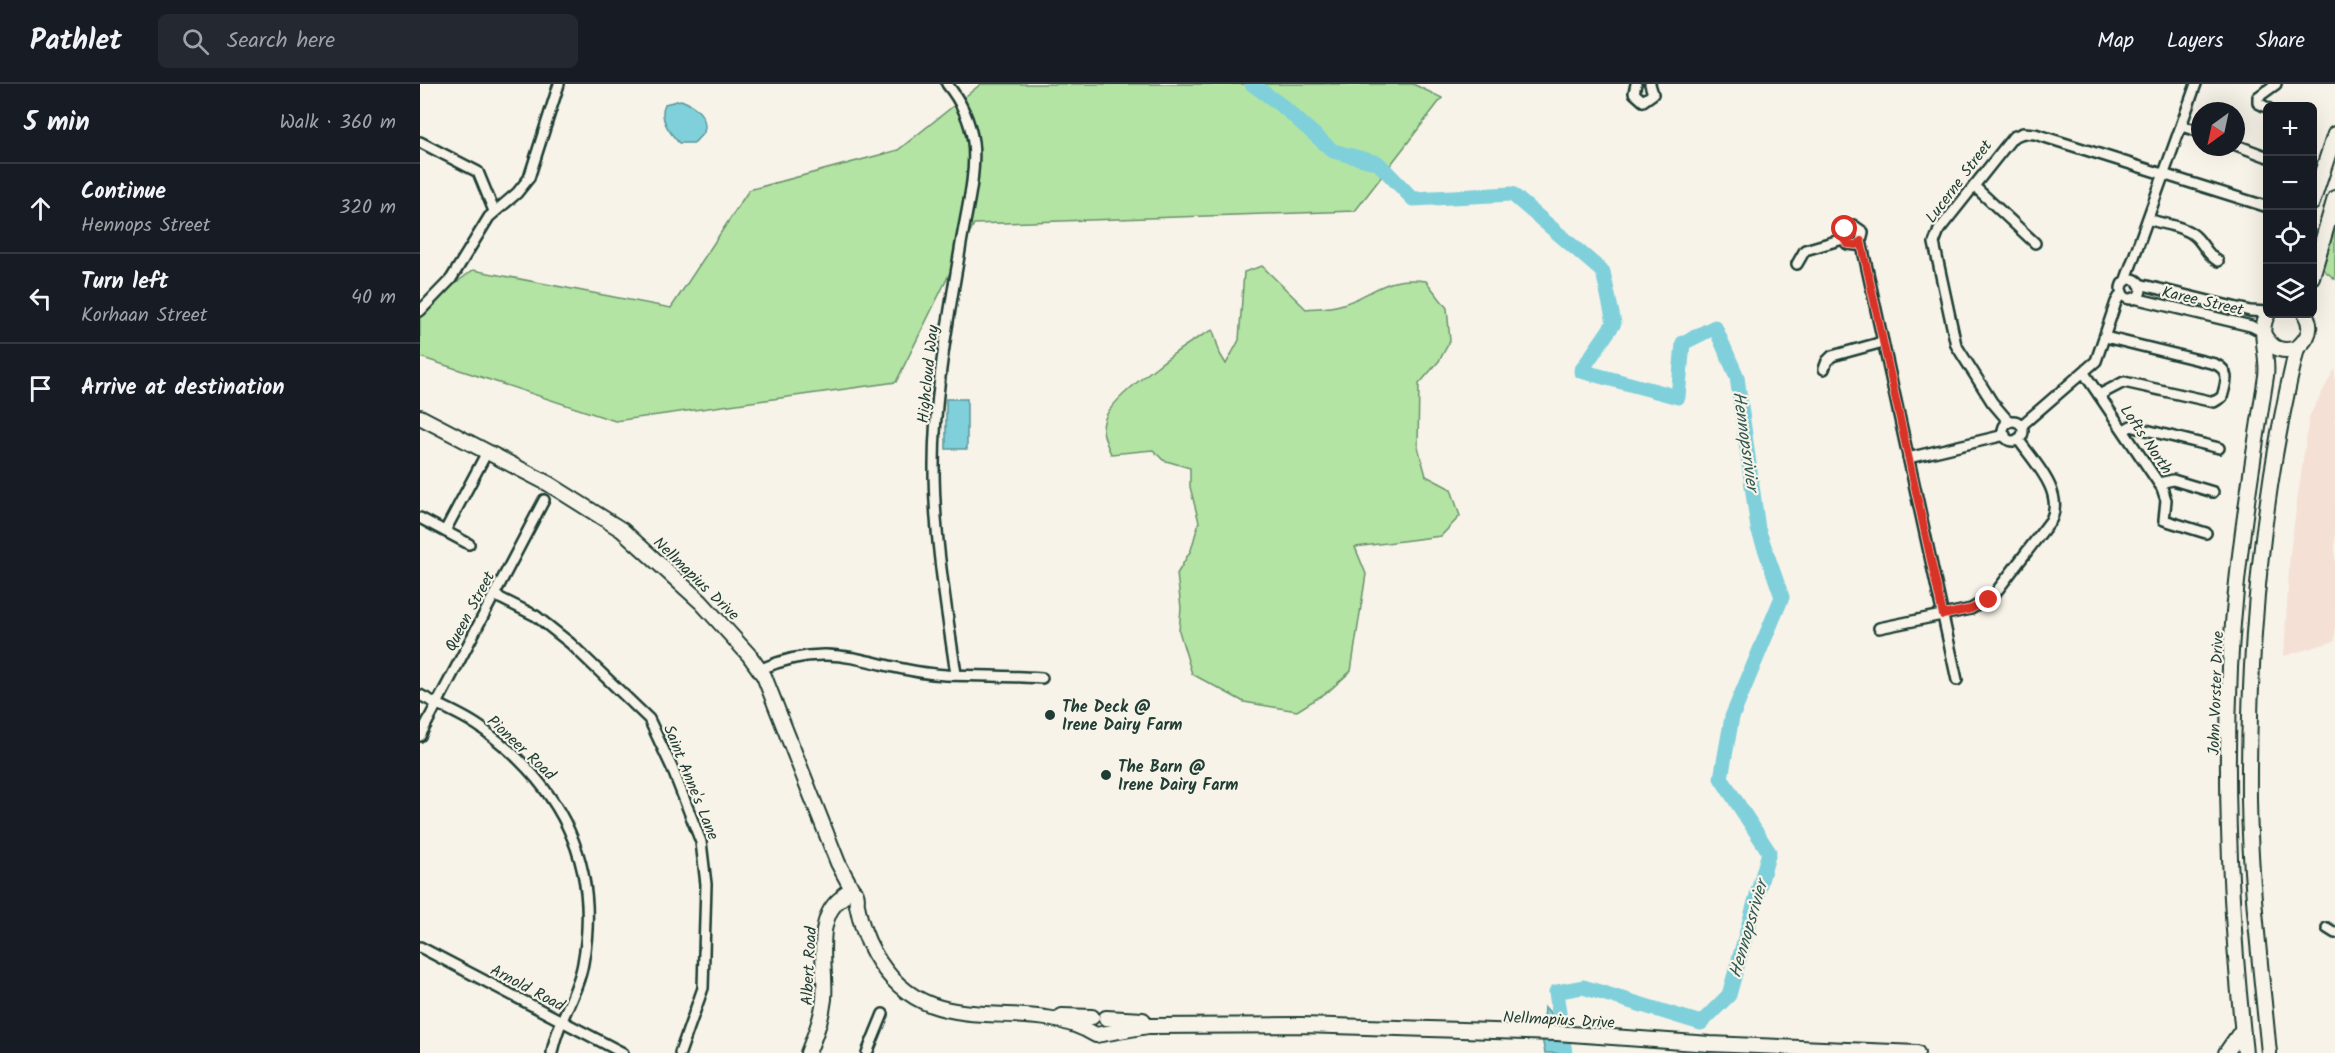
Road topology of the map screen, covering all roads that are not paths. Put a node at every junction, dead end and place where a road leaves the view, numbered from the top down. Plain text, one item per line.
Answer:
1 (559, 84) edge
2 (947, 84) edge
3 (1636, 84) edge
4 (1650, 84) edge
5 (2196, 84) edge
6 (2276, 84) edge
7 (2263, 106) edge
8 (2182, 126) junction
9 (2191, 129) edge
10 (2335, 134) edge
11 (420, 142) edge
12 (2245, 148) edge
13 (2265, 156) edge
14 (2164, 172) junction
15 (1974, 186) junction
16 (2317, 190) edge
17 (2335, 198) edge
18 (2263, 205) edge
19 (494, 211) junction
20 (2148, 219) junction
21 (1843, 238) junction
22 (1861, 241) junction
23 (2035, 243) dead end
24 (2218, 261) dead end
25 (1797, 264) dead end
26 (2317, 264) edge
27 (2130, 285) junction
28 (2191, 296) junction
29 (2132, 299) junction
30 (420, 311) edge
31 (2186, 312) junction
32 (2263, 312) edge
33 (2267, 318) edge
34 (2306, 318) edge
35 (2111, 320) junction
36 (2264, 334) junction
37 (2105, 337) junction
38 (1883, 342) junction
39 (2297, 348) junction
40 (1824, 369) dead end
41 (2084, 373) junction
42 (2099, 395) junction
43 (420, 417) edge
44 (2009, 422) junction
45 (2022, 425) junction
46 (2124, 430) junction
47 (2005, 435) junction
48 (2019, 439) junction
49 (2219, 448) dead end
50 (488, 452) junction
51 (1908, 458) junction
52 (2159, 483) junction
53 (2213, 492) dead end
54 (544, 500) dead end
55 (420, 518) edge
56 (445, 531) junction
57 (2206, 533) dead end
58 (469, 544) dead end
59 (494, 595) junction
60 (1943, 615) junction
61 (1879, 628) dead end
62 (761, 669) junction
63 (956, 675) junction
64 (1042, 678) dead end
65 (1957, 680) dead end
66 (420, 695) edge
67 (436, 704) junction
68 (420, 736) edge
69 (849, 899) junction
70 (420, 947) edge
71 (883, 1014) dead end
72 (2265, 1016) junction
73 (561, 1021) junction
74 (2242, 1029) junction
75 (552, 1053) edge
76 (623, 1053) edge
77 (680, 1053) edge
78 (808, 1053) edge
79 (867, 1053) edge
80 (1917, 1053) edge
81 (2226, 1053) edge
82 (2244, 1053) edge
83 (2269, 1053) edge
84 (2280, 1053) edge

1 - 19 street
2 - 63 street, Highcloud Way
3 - 4 street
5 - 8 street
6 - 7 street
8 - 9 street
8 - 14 street
10 - 16 street
11 - 19 street
12 - 13 street
14 - 15 street, Lucerne Street
14 - 18 street, Lucerne Street
14 - 20 street
15 - 23 street
15 - 44 street, Lucerne Street
17 - 26 street
19 - 30 street
20 - 24 street
20 - 27 street
21 - 22 street
21 - 22 street
21 - 25 street
22 - 38 street
27 - 28 street, Karee Street
27 - 29 street
27 - 29 street
27 - 35 street
28 - 31 street
28 - 32 street, Karee Street
29 - 31 street, Karee Street
29 - 35 street
31 - 36 street, Karee Street
33 - 36 street, John Vorster Drive
34 - 39 street
35 - 37 street
36 - 39 street
36 - 74 street, John Vorster Drive
37 - 41 street
37 - 42 street
38 - 40 street
38 - 51 street
39 - 72 street
41 - 42 street, Lofts North
41 - 45 street
42 - 46 street, Lofts North
43 - 50 street, Nellmapius Drive
44 - 45 street
44 - 47 street
45 - 48 street
46 - 49 street
46 - 52 street, Lofts North
47 - 48 street
47 - 51 street
48 - 60 street
50 - 56 street
50 - 62 street, Nellmapius Drive
51 - 60 street
52 - 53 street
52 - 57 street, Lofts North
54 - 59 street, Queen Street
55 - 56 street
56 - 58 street
59 - 67 street, Queen Street
59 - 77 street, Saint Anne's Lane
60 - 61 street
60 - 65 street
62 - 63 street
62 - 69 street, Nellmapius Drive
63 - 64 street
66 - 67 street, Pioneer Road
67 - 68 street, Queen Street
67 - 73 street, Pioneer Road
69 - 78 street, Albert Road
69 - 80 street, Nellmapius Drive
70 - 73 street, Arnold Road
71 - 79 street
72 - 83 street
72 - 84 street
73 - 75 street, Pioneer Road
73 - 76 street, Arnold Road
74 - 81 street
74 - 82 street, John Vorster Drive

